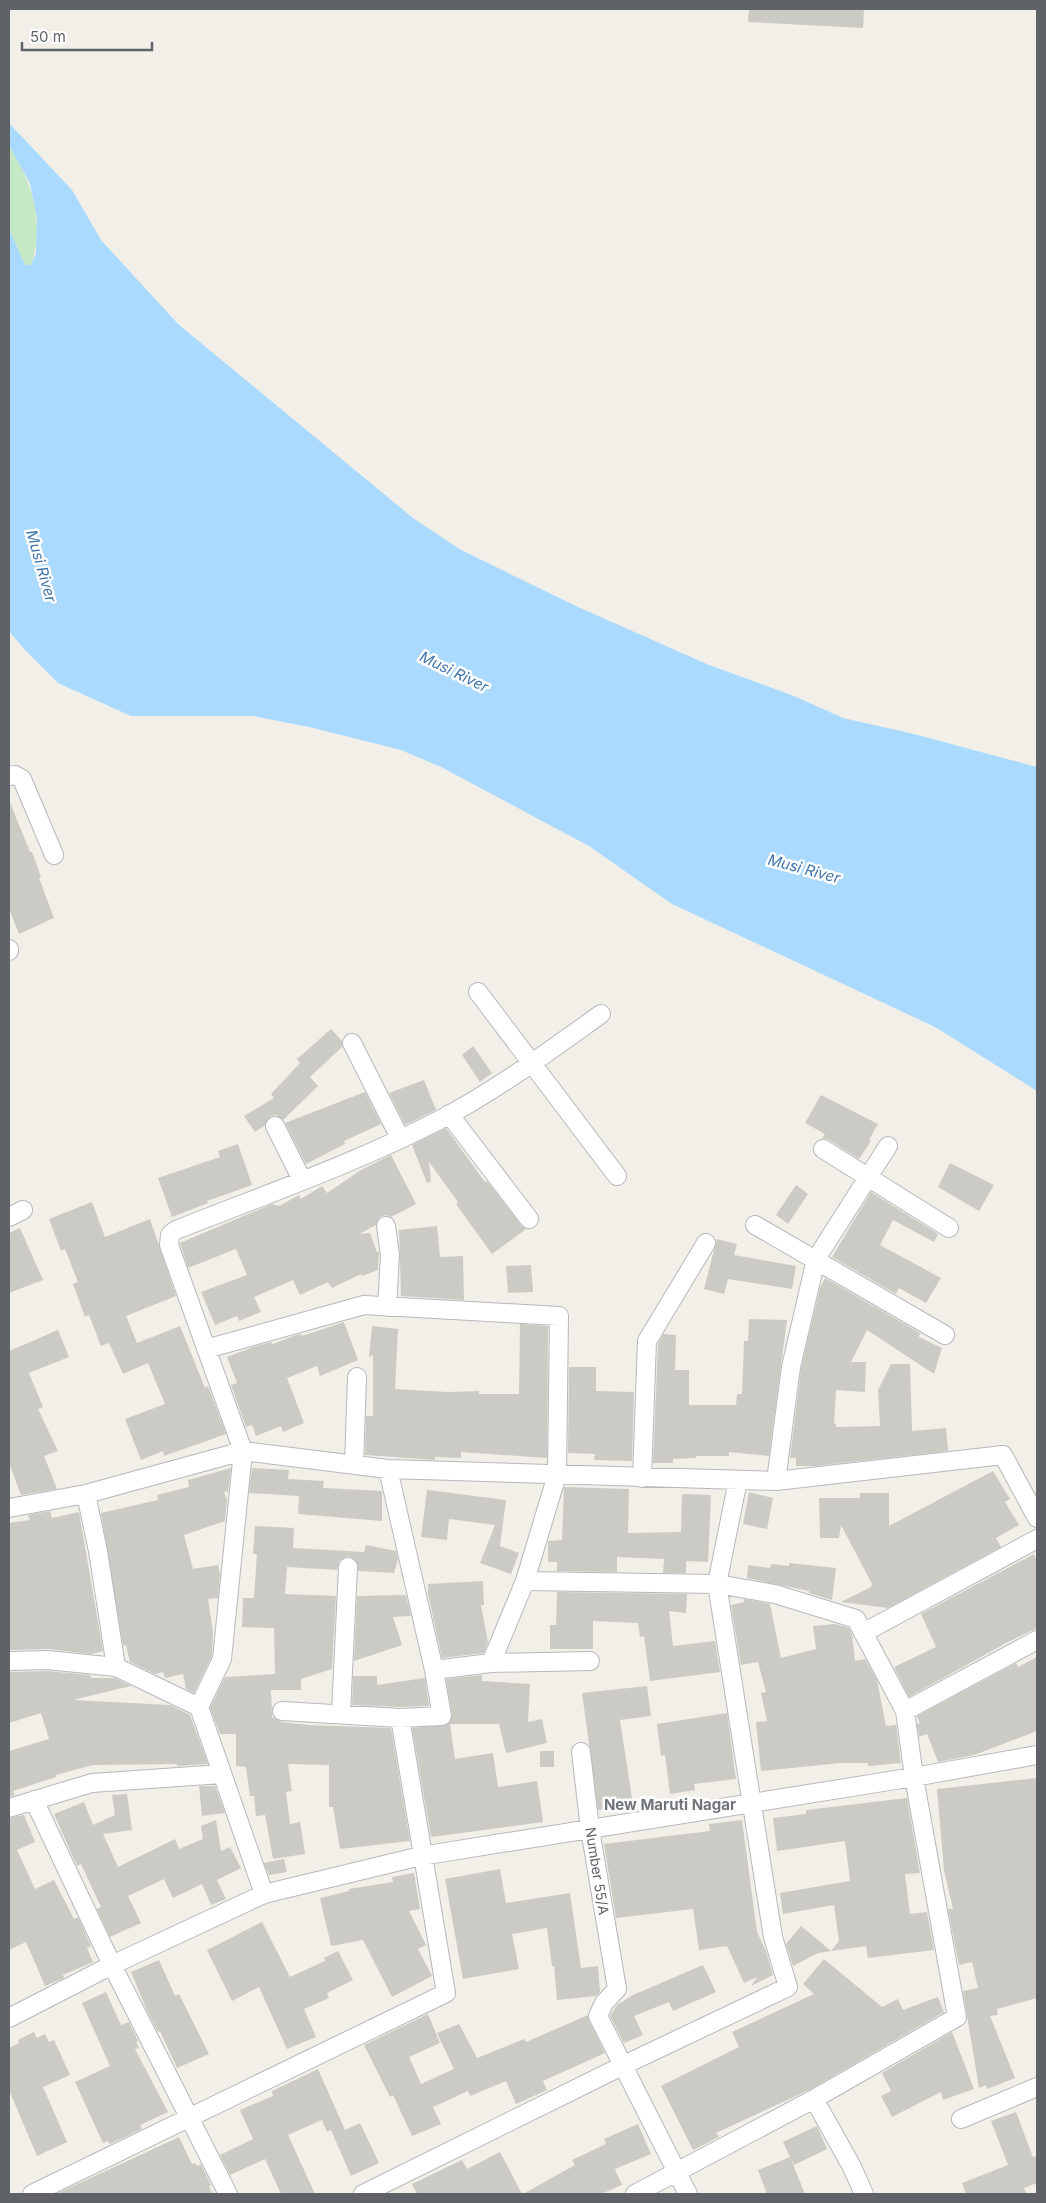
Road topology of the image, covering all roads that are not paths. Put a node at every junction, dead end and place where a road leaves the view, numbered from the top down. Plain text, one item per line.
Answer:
1 (9, 776) edge
2 (54, 856) dead end
3 (478, 992) dead end
4 (601, 1014) dead end
5 (352, 1043) dead end
6 (531, 1064) junction
7 (449, 1114) junction
8 (275, 1126) dead end
9 (400, 1138) junction
10 (888, 1146) dead end
11 (823, 1149) dead end
12 (617, 1176) dead end
13 (869, 1178) junction
14 (302, 1180) junction
15 (529, 1219) dead end
16 (755, 1225) dead end
17 (386, 1226) dead end
18 (949, 1228) dead end
19 (706, 1243) dead end
20 (816, 1259) junction
21 (387, 1306) junction
22 (945, 1335) dead end
23 (206, 1349) junction
24 (357, 1377) dead end
25 (243, 1451) junction
26 (354, 1465) junction
27 (388, 1469) junction
28 (557, 1475) junction
29 (642, 1478) junction
30 (738, 1480) junction
31 (776, 1481) junction
32 (86, 1494) junction
33 (9, 1507) edge
34 (1037, 1518) edge
35 (1037, 1539) edge
36 (348, 1567) dead end
37 (525, 1581) junction
38 (717, 1584) junction
39 (863, 1633) junction
40 (1037, 1640) edge
41 (590, 1661) dead end
42 (9, 1662) edge
43 (491, 1663) junction
44 (116, 1667) junction
45 (434, 1670) junction
46 (199, 1708) junction
47 (282, 1711) dead end
48 (905, 1712) junction
49 (341, 1713) junction
50 (400, 1718) junction
51 (580, 1752) dead end
52 (1037, 1755) edge
53 (222, 1774) junction
54 (914, 1777) junction
55 (34, 1800) junction
56 (753, 1802) junction
57 (9, 1808) edge
58 (590, 1829) junction
59 (421, 1856) junction
60 (264, 1894) junction
61 (112, 1965) junction
62 (9, 2018) edge
63 (622, 2066) junction
64 (1037, 2087) edge
65 (814, 2099) junction
66 (189, 2119) junction
67 (961, 2119) dead end
68 (678, 2174) junction
69 (32, 2194) edge
70 (228, 2194) edge
71 (363, 2194) edge
72 (635, 2194) edge
73 (688, 2194) edge
74 (864, 2194) edge

1 - 2 street
3 - 6 street
4 - 6 street
5 - 9 street
6 - 7 street
6 - 12 street
7 - 9 street
7 - 15 street
8 - 14 street
9 - 14 street
10 - 13 street
11 - 13 street
13 - 18 street
13 - 20 street
14 - 23 street
16 - 20 street
17 - 21 street
19 - 29 street
20 - 22 street
20 - 31 street
21 - 23 street
21 - 28 street
23 - 25 street
24 - 26 street
25 - 26 street
25 - 32 street
25 - 46 street
26 - 27 street
27 - 28 street
27 - 45 street
28 - 29 street
28 - 37 street
29 - 30 street
30 - 31 street
30 - 38 street
31 - 34 street
32 - 33 street
32 - 44 street
35 - 39 street
36 - 49 street
37 - 38 street
37 - 43 street
38 - 39 street
38 - 56 street
39 - 48 street
40 - 48 street
41 - 43 street
42 - 44 street
43 - 45 street
44 - 46 street
45 - 50 street
46 - 53 street
47 - 49 street
48 - 54 street
49 - 50 street
50 - 59 street
51 - 58 street, Number 55/A
52 - 54 street
53 - 55 street
53 - 60 street
54 - 56 street
54 - 65 street
55 - 57 street
55 - 61 street
56 - 58 street
56 - 63 street
58 - 59 street
58 - 63 street, Number 55/A
59 - 60 street
59 - 66 street
60 - 61 street
61 - 62 street
61 - 66 street
63 - 68 street
63 - 71 street
64 - 67 street
65 - 68 street
65 - 74 street
66 - 69 street
66 - 70 street
68 - 72 street
68 - 73 street

